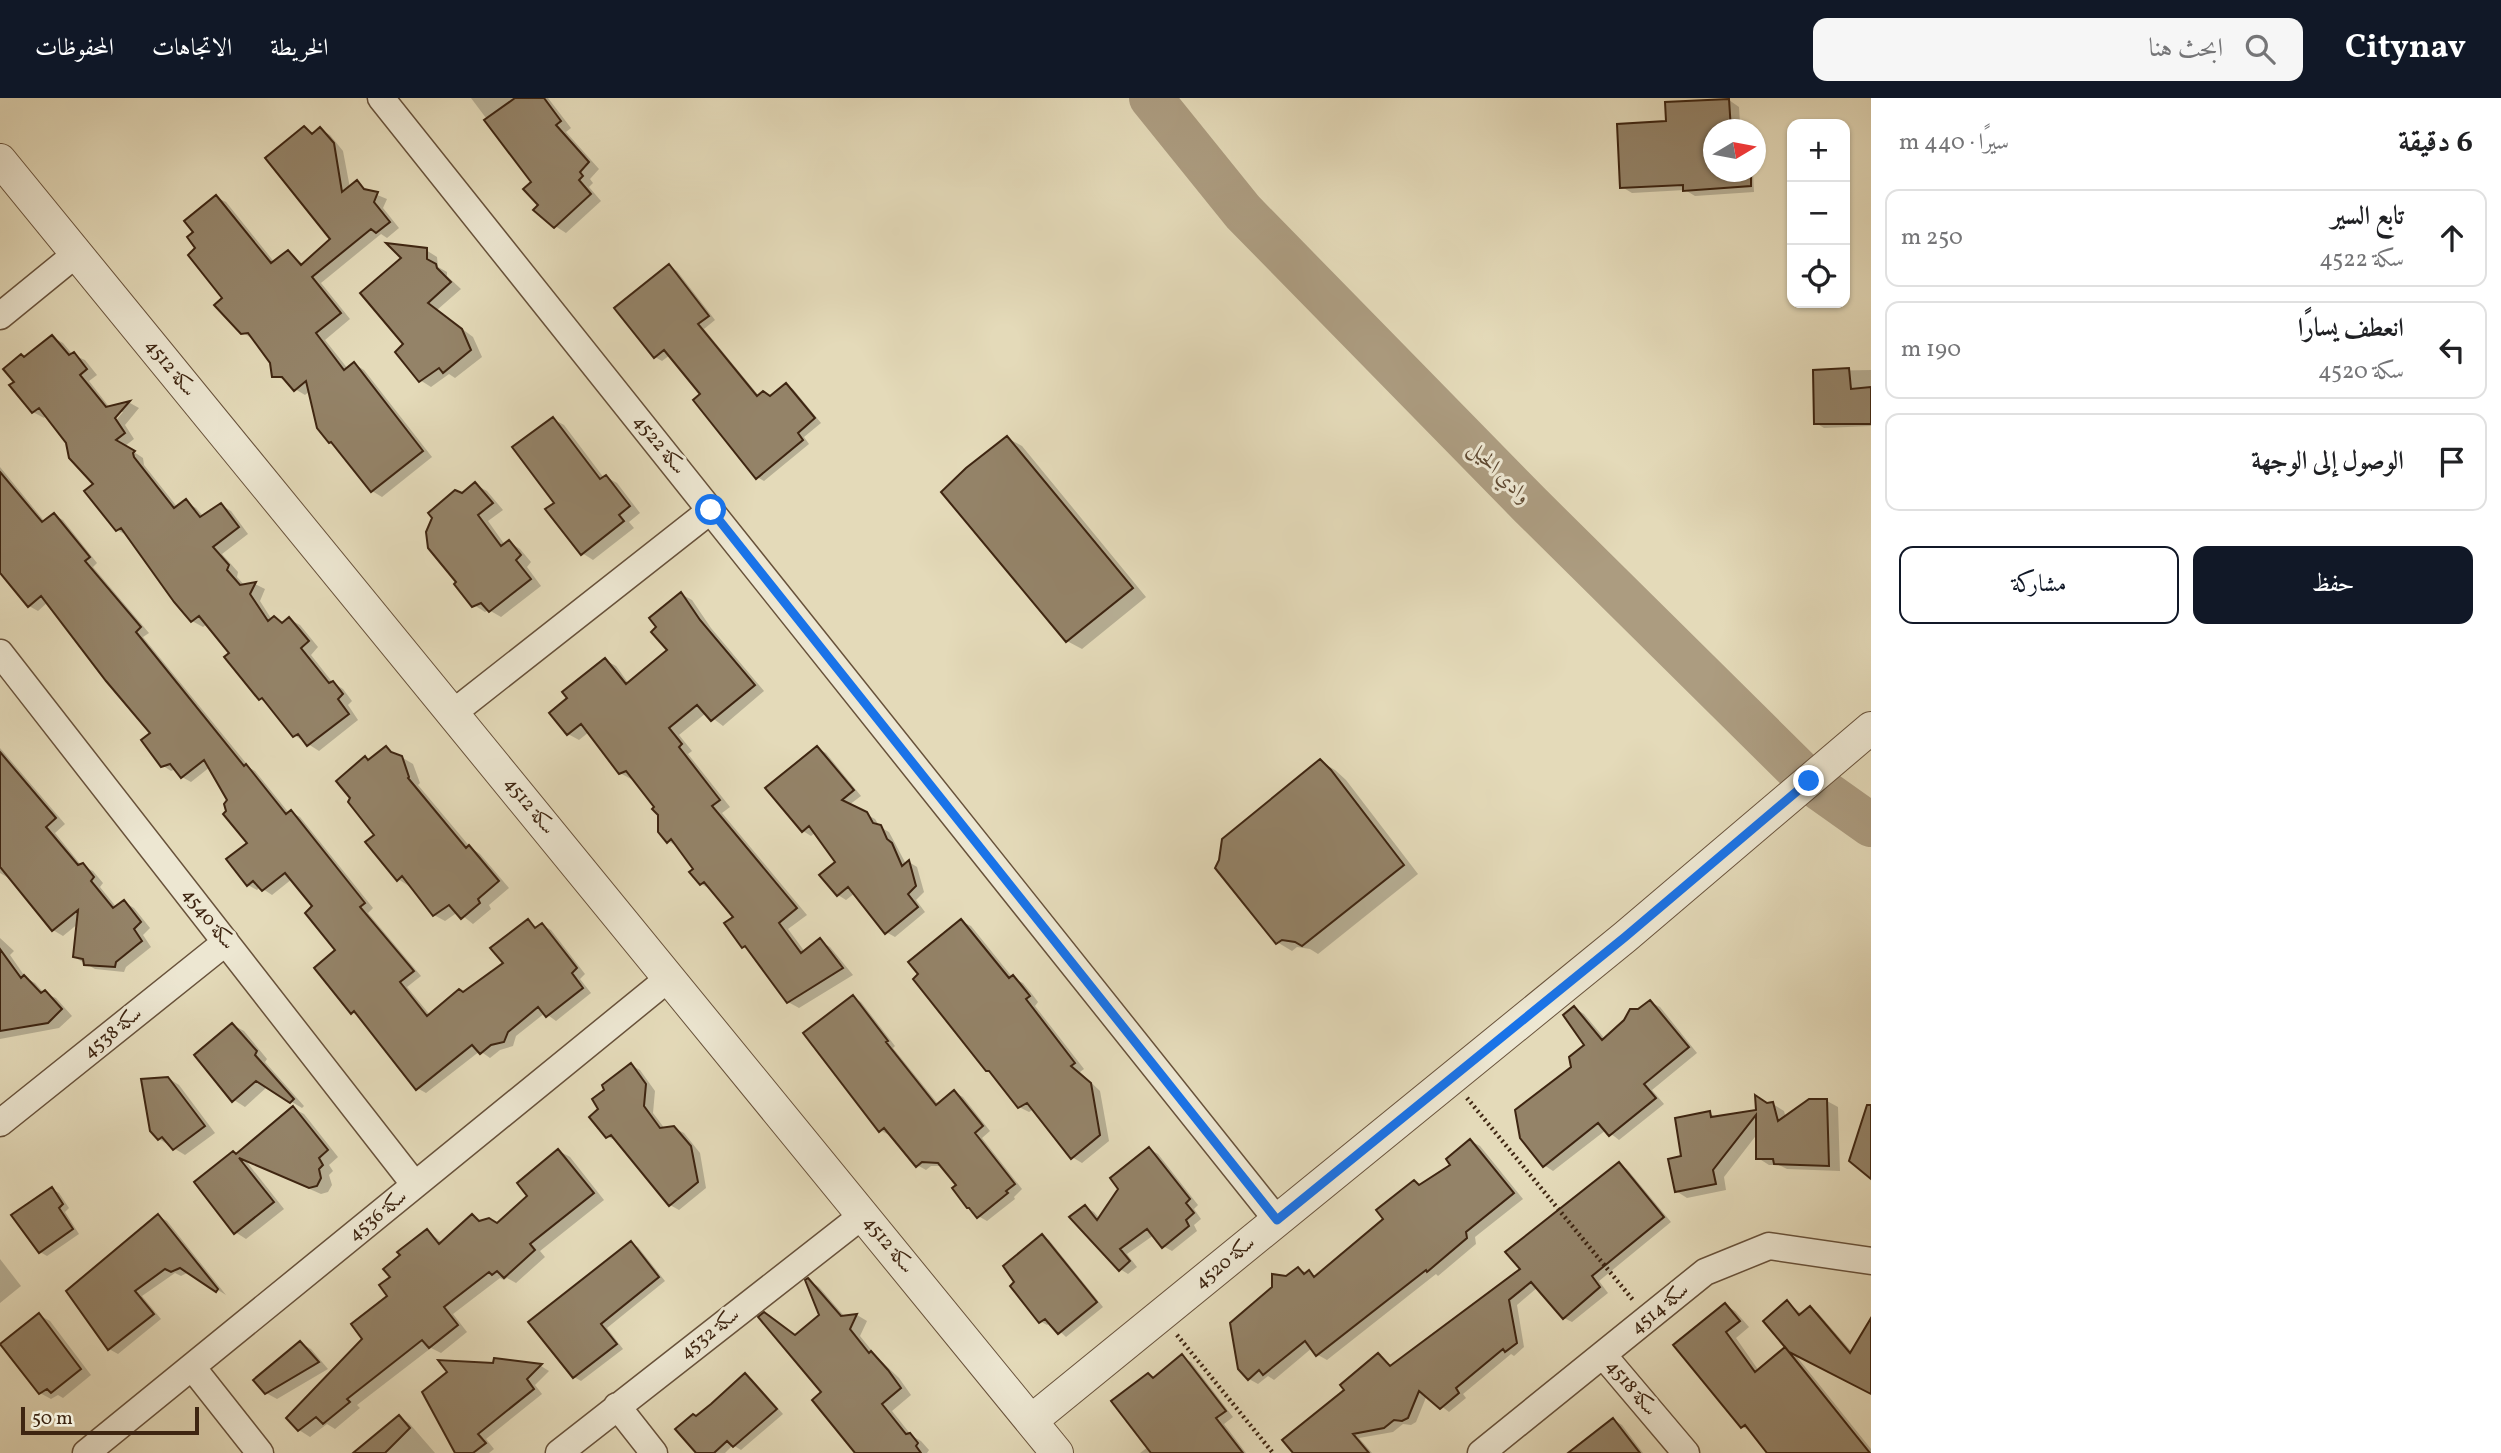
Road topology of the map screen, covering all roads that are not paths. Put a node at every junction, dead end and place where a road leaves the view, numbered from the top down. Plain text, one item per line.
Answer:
1 (380, 98) edge
2 (0, 160) edge
3 (76, 254) junction
4 (0, 316) edge
5 (711, 510) junction
6 (0, 653) edge
7 (453, 713) junction
8 (1871, 729) edge
9 (226, 942) junction
10 (669, 978) junction
11 (0, 1123) edge
12 (415, 1185) junction
13 (863, 1215) junction
14 (1277, 1220) junction
15 (1871, 1261) edge
16 (1603, 1355) junction
17 (192, 1367) junction
18 (617, 1406) junction
19 (1031, 1421) junction
20 (86, 1453) edge
21 (260, 1453) edge
22 (559, 1453) edge
23 (654, 1453) edge
24 (1057, 1453) edge
25 (1481, 1453) edge
26 (1686, 1453) edge

1 - 5 street, سكة 4522
2 - 3 street, سكة 4512
3 - 4 street
3 - 7 street, سكة 4512
5 - 7 street
5 - 14 street, سكة 4522
6 - 9 street, سكة 4540
7 - 10 street, سكة 4512
8 - 14 street, سكة 4520
9 - 11 street, سكة 4538
9 - 12 street, سكة 4540
10 - 12 street, سكة 4536
10 - 13 street, سكة 4512
12 - 17 street, سكة 4536
13 - 18 street, سكة 4532
13 - 19 street, سكة 4512
14 - 19 street, سكة 4520
15 - 16 street, سكة 4514
16 - 25 street, سكة 4514
16 - 26 street, سكة 4518
17 - 20 street, سكة 4536
17 - 21 street
18 - 22 street, سكة 4532
18 - 23 street
19 - 24 street, سكة 4512

